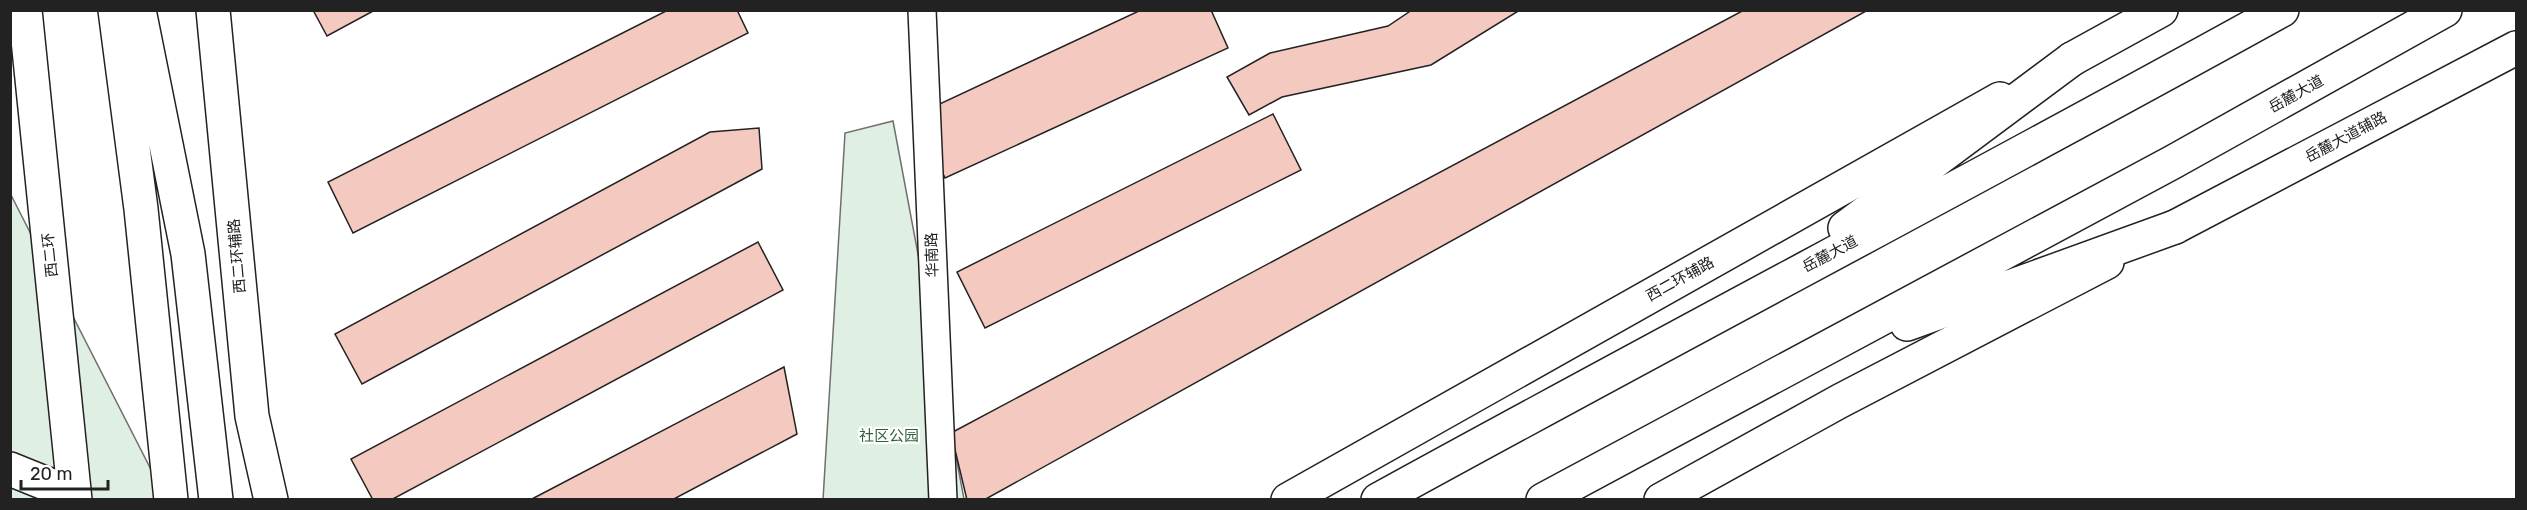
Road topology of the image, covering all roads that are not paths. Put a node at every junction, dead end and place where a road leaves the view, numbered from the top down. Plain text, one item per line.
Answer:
1 (25, 10) edge
2 (115, 10) edge
3 (140, 10) edge
4 (213, 10) edge
5 (922, 10) edge
6 (2161, 10) edge
7 (2282, 10) edge
8 (2445, 10) edge
9 (2517, 48) edge
10 (2072, 59) junction
11 (2175, 227) junction
12 (1755, 294) junction
13 (1798, 364) junction
14 (10, 469) edge
15 (74, 500) edge
16 (171, 500) edge
17 (216, 500) edge
18 (271, 500) edge
19 (943, 500) edge
20 (1288, 500) edge
21 (1378, 500) edge
22 (1543, 500) edge
23 (1661, 500) edge

1 - 15 main road, 西二环
2 - 16 main road
3 - 17 main road
4 - 18 main road, 西二环辅路
5 - 19 street, 华南路
6 - 10 main road
7 - 12 main road, 岳麓大道
8 - 13 main road, 岳麓大道
9 - 11 main road, 岳麓大道辅路
10 - 12 main road
10 - 20 main road, 西二环辅路
11 - 13 main road
11 - 23 main road
12 - 21 main road, 岳麓大道
13 - 22 main road, 岳麓大道
14 - 15 main road

